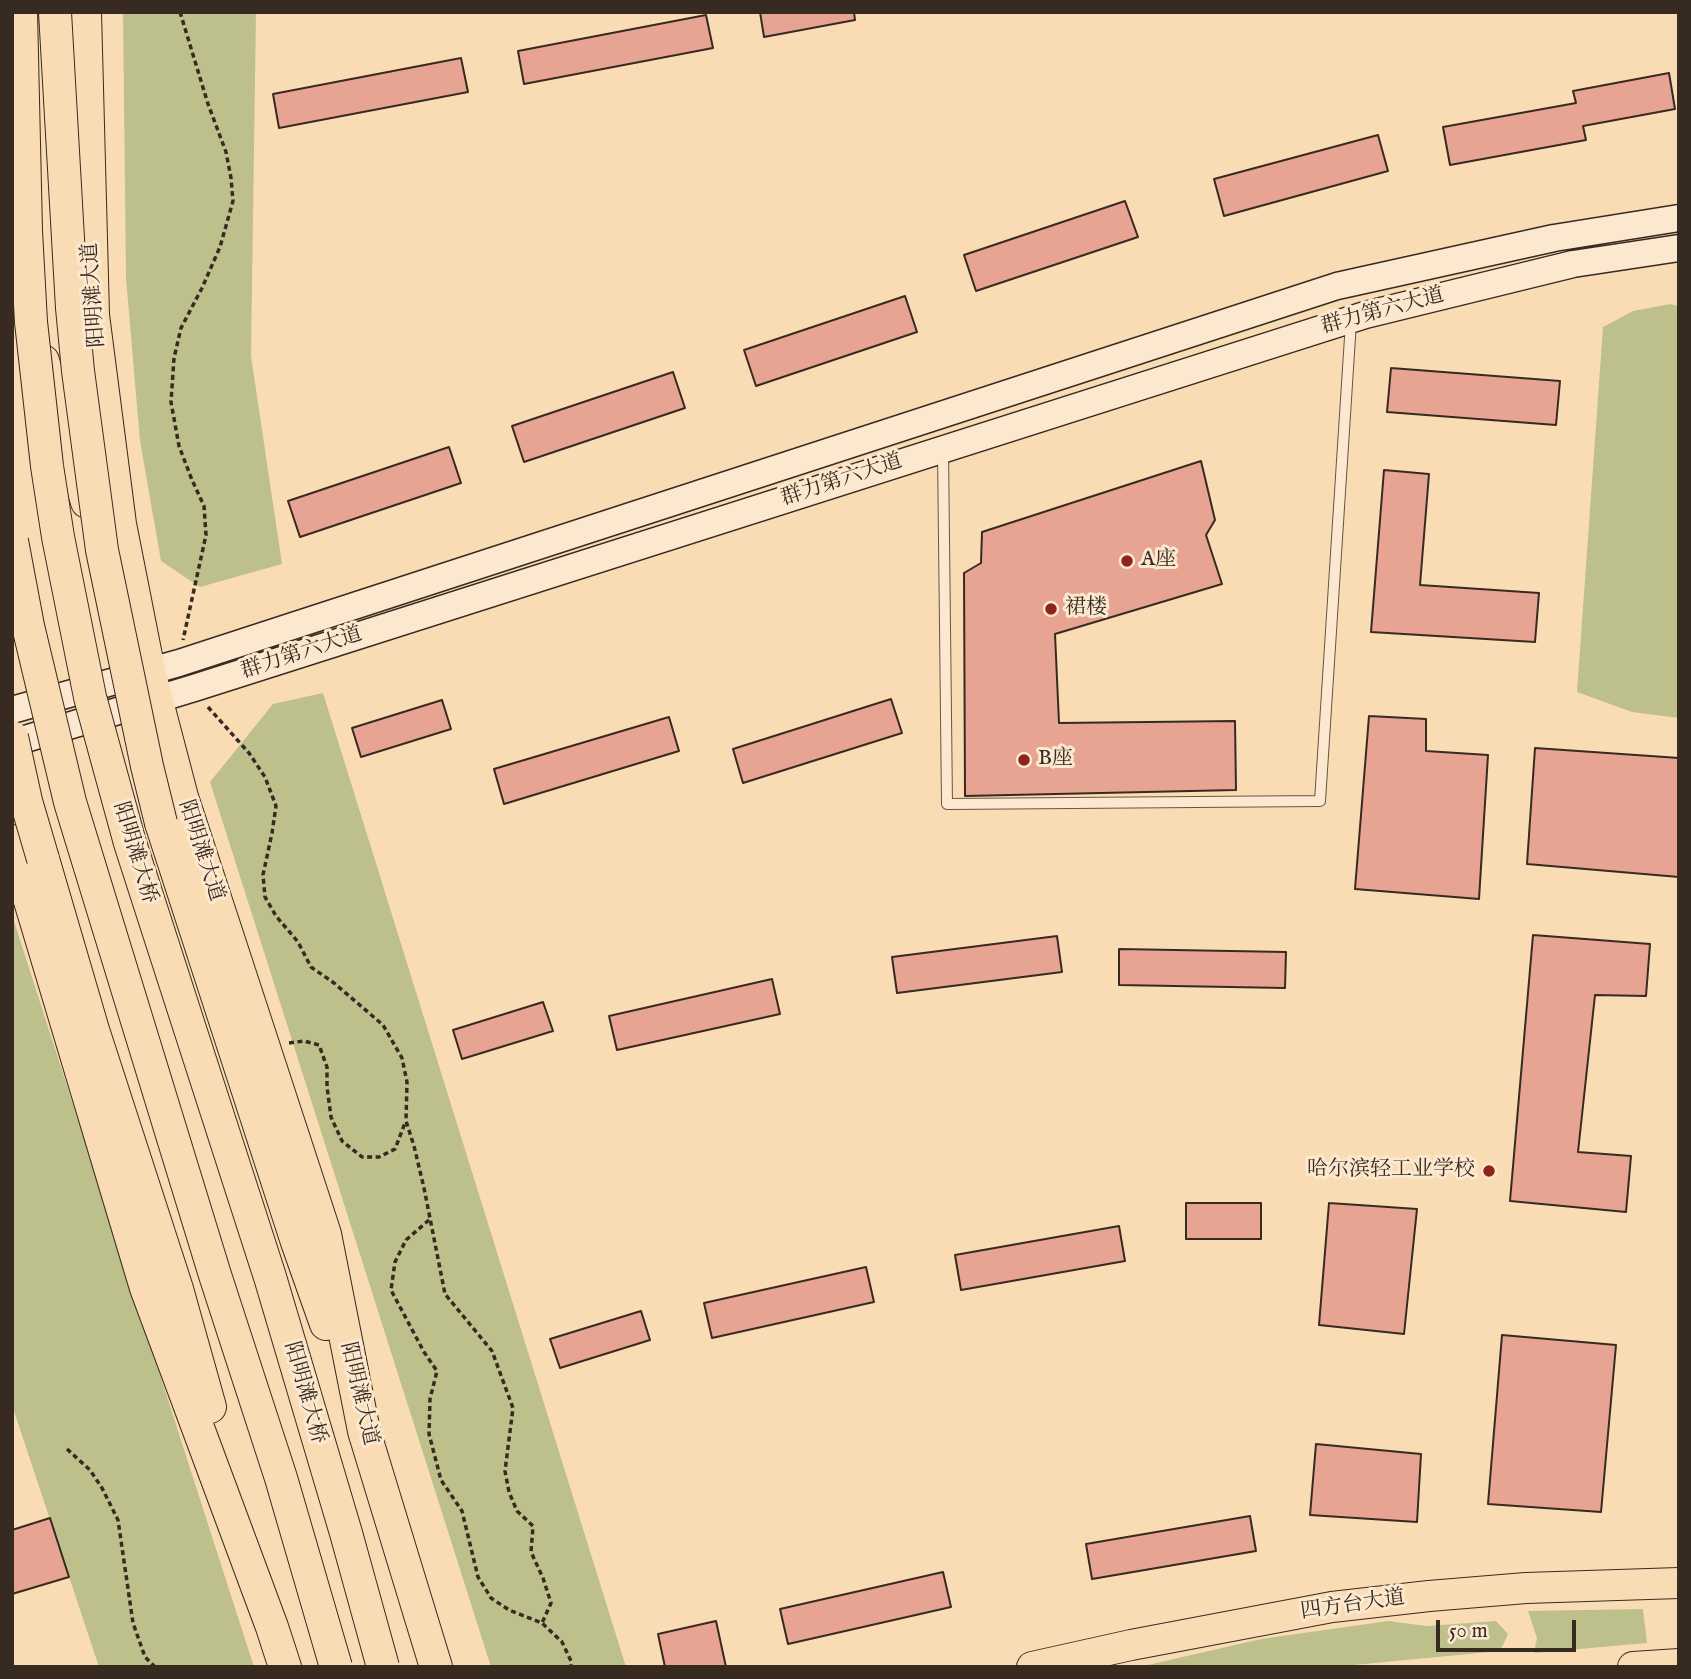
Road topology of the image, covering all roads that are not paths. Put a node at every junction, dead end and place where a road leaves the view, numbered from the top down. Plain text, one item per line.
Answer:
1 (21, 12) edge
2 (55, 12) edge
3 (85, 12) edge
4 (1679, 218) edge
5 (1679, 248) edge
6 (1352, 319) junction
7 (32, 322) junction
8 (943, 449) junction
9 (12, 541) edge
10 (102, 550) junction
11 (153, 686) junction
12 (12, 710) edge
13 (12, 737) edge
14 (12, 743) edge
15 (12, 841) edge
16 (364, 1431) junction
17 (1679, 1583) edge
18 (272, 1627) junction
19 (1679, 1664) edge
20 (285, 1667) edge
21 (336, 1667) edge
22 (383, 1667) edge
23 (436, 1667) edge
24 (1032, 1667) edge
25 (1633, 1667) edge

1 - 7 highway, 阳明滩大桥, bridge
2 - 10 highway, bridge
3 - 11 highway, 阳明滩大道
4 - 11 main road, 群力第六大道
5 - 6 main road, 群力第六大道
6 - 8 main road, 群力第六大道
6 - 8 lane
7 - 10 highway, bridge
7 - 22 highway, 阳明滩大桥, bridge
8 - 11 main road, 群力第六大道
9 - 21 highway, bridge
10 - 16 highway, bridge
11 - 12 main road, 群力第六大道
11 - 14 main road, 群力第六大道
11 - 16 highway, 阳明滩大道
13 - 18 highway, bridge
15 - 18 highway
16 - 23 highway, 阳明滩大道
17 - 24 main road, 四方台大道
18 - 20 highway
19 - 25 main road

